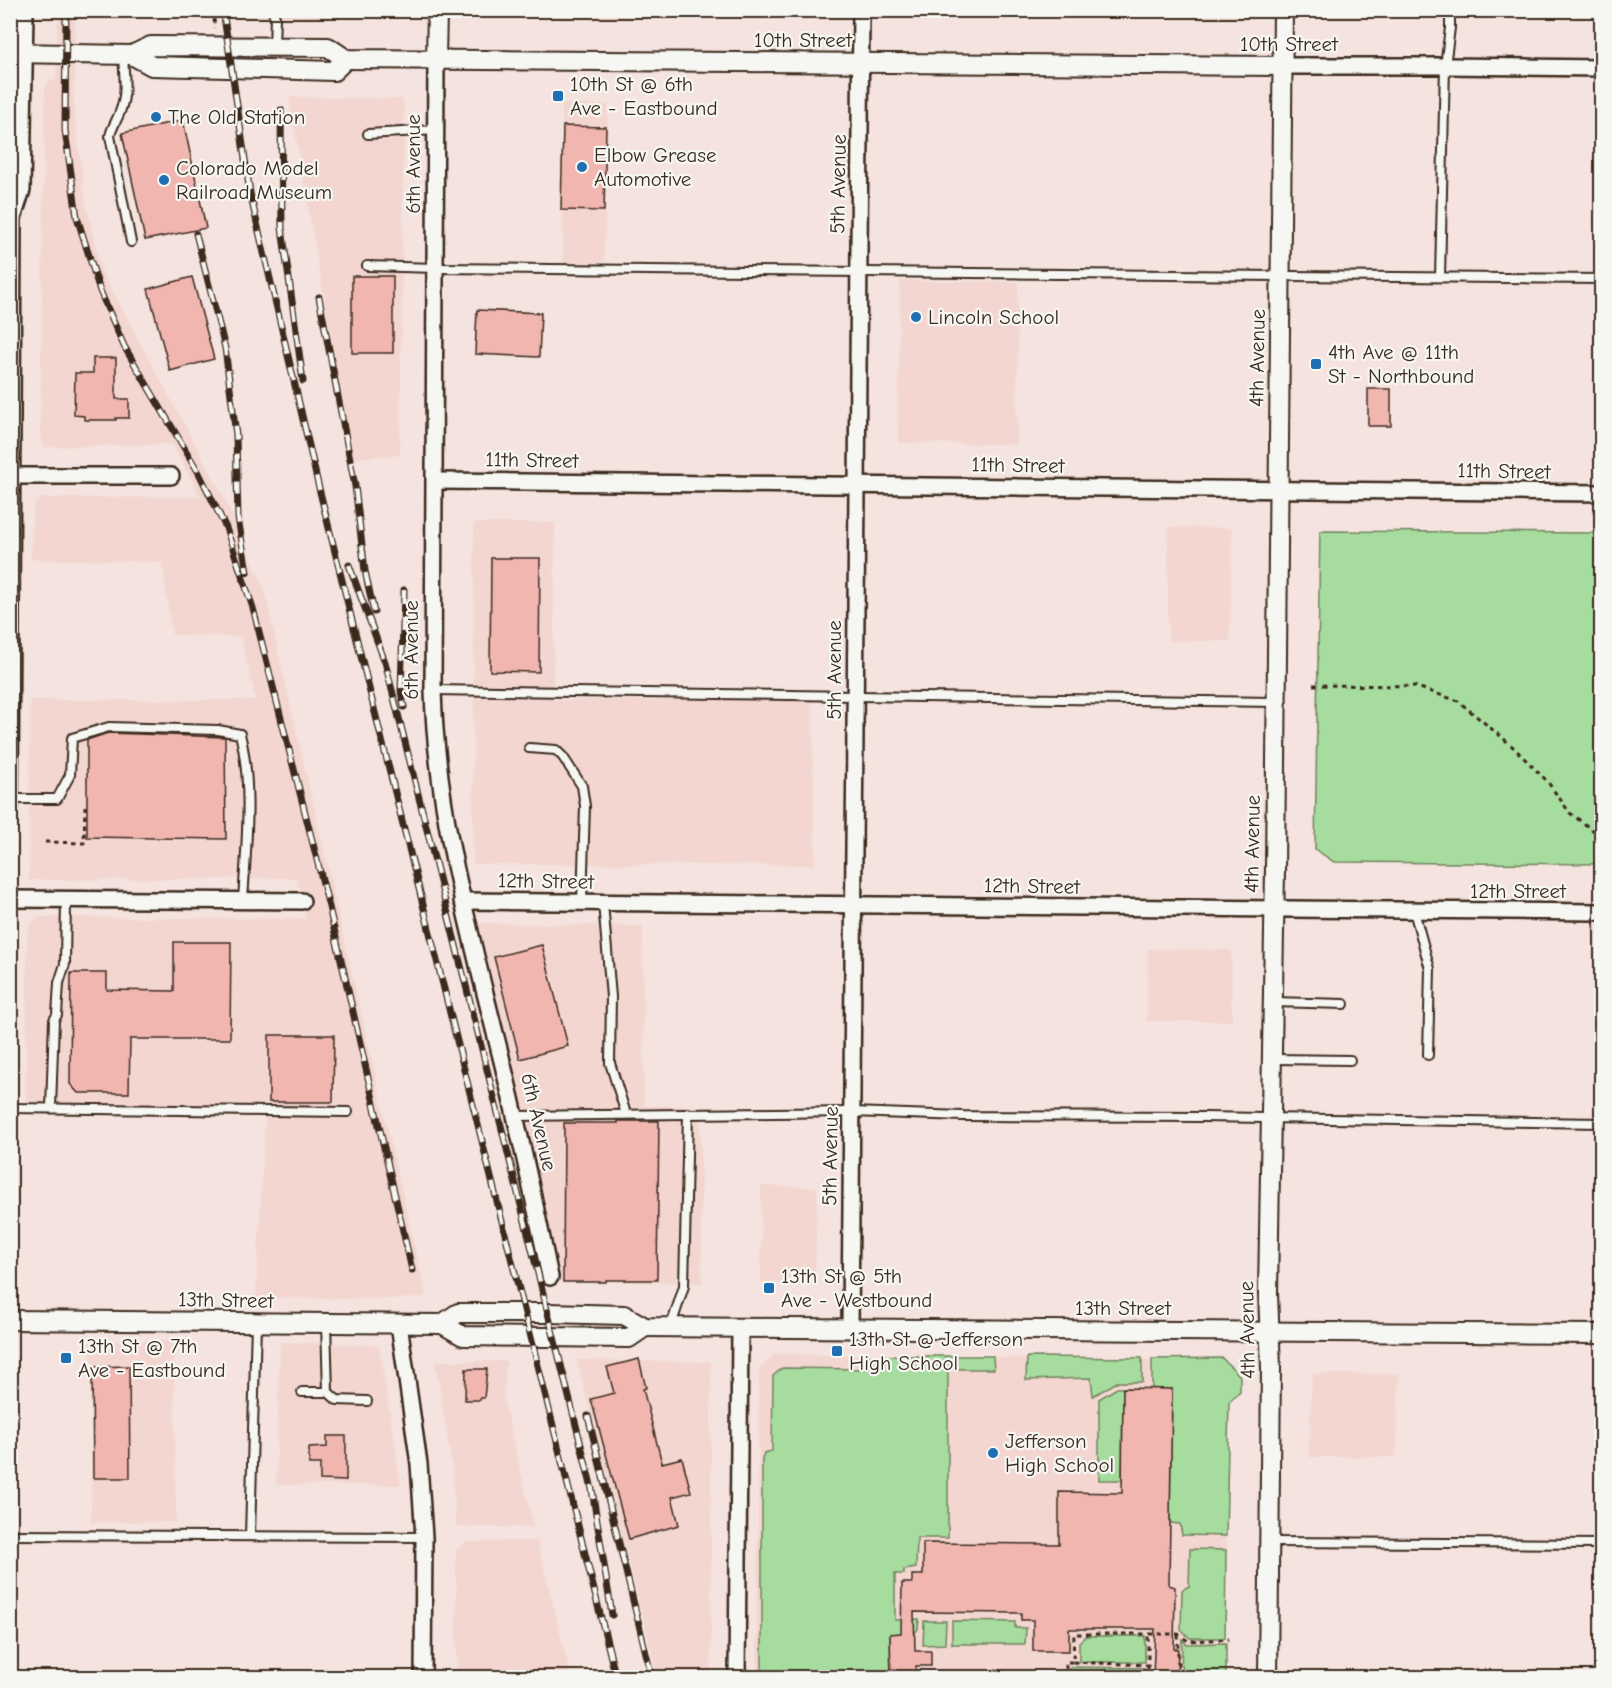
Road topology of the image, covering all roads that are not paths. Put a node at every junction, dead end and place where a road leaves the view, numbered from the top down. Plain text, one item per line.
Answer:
1 (25, 10) edge
2 (272, 10) edge
3 (437, 10) edge
4 (861, 10) edge
5 (1283, 10) edge
6 (1450, 10) edge
7 (274, 48) junction
8 (17, 53) edge
9 (127, 55) junction
10 (346, 59) junction
11 (436, 60) junction
12 (860, 63) junction
13 (1283, 66) junction
14 (1445, 66) junction
15 (1602, 68) edge
16 (436, 130) junction
17 (368, 134) dead end
18 (12, 215) edge
19 (131, 242) dead end
20 (367, 266) dead end
21 (436, 268) junction
22 (858, 273) junction
23 (1281, 274) junction
24 (1440, 277) junction
25 (1602, 279) edge
26 (12, 476) edge
27 (171, 476) dead end
28 (435, 481) junction
29 (856, 484) junction
30 (1279, 489) junction
31 (1602, 493) edge
32 (11, 688) edge
33 (433, 690) junction
34 (855, 695) junction
35 (1277, 702) junction
36 (529, 748) dead end
37 (10, 799) edge
38 (10, 806) edge
39 (10, 899) edge
40 (66, 900) junction
41 (243, 901) junction
42 (302, 901) dead end
43 (462, 901) junction
44 (582, 902) junction
45 (603, 903) junction
46 (854, 905) junction
47 (1273, 910) junction
48 (1414, 911) junction
49 (1602, 912) edge
50 (1272, 1002) junction
51 (1344, 1004) dead end
52 (1428, 1054) dead end
53 (1271, 1059) junction
54 (1350, 1060) dead end
55 (10, 1108) edge
56 (51, 1108) junction
57 (348, 1112) dead end
58 (852, 1112) junction
59 (688, 1113) junction
60 (626, 1114) junction
61 (516, 1116) junction
62 (1270, 1119) junction
63 (1602, 1123) edge
64 (550, 1277) dead end
65 (10, 1320) edge
66 (256, 1323) junction
67 (326, 1323) junction
68 (399, 1324) junction
69 (670, 1328) junction
70 (740, 1328) junction
71 (850, 1329) junction
72 (1269, 1332) junction
73 (1602, 1334) edge
74 (302, 1392) dead end
75 (328, 1392) junction
76 (367, 1401) dead end
77 (10, 1535) edge
78 (250, 1536) junction
79 (424, 1537) junction
80 (1270, 1542) junction
81 (1602, 1544) edge
82 (423, 1677) edge
83 (737, 1677) edge
84 (1268, 1677) edge

1 - 8 street
2 - 7 lane
3 - 11 street, 6th Avenue
4 - 12 street, 5th Avenue
5 - 13 street, 4th Avenue
6 - 14 lane
7 - 9 street, 10th Street
7 - 10 street, 10th Street
8 - 9 street, 10th Street
8 - 18 street
9 - 10 street
9 - 19 lane
10 - 11 street, 10th Street
11 - 12 street, 10th Street
11 - 16 street, 6th Avenue
12 - 13 street, 10th Street
12 - 22 street, 5th Avenue
13 - 14 street, 10th Street
13 - 23 street, 4th Avenue
14 - 15 street, 10th Street
14 - 24 lane
16 - 17 lane
16 - 21 street, 6th Avenue
18 - 26 street
20 - 21 lane
21 - 22 lane
21 - 28 street, 6th Avenue
22 - 23 lane
22 - 29 street, 5th Avenue
23 - 24 lane
23 - 30 street, 4th Avenue
24 - 25 lane
26 - 27 street
26 - 32 street
28 - 29 street, 11th Street
28 - 33 street, 6th Avenue
29 - 30 street, 11th Street
29 - 34 street, 5th Avenue
30 - 31 street, 11th Street
30 - 35 street, 4th Avenue
32 - 37 street
33 - 34 lane
33 - 43 street, 6th Avenue
34 - 35 lane
34 - 46 street, 5th Avenue
35 - 47 street, 4th Avenue
36 - 44 lane
37 - 38 street
37 - 41 lane
39 - 40 street
40 - 41 street
40 - 56 lane
41 - 42 street
43 - 44 street, 12th Street
43 - 61 street, 6th Avenue
44 - 45 street, 12th Street
45 - 46 street, 12th Street
45 - 60 lane
46 - 47 street, 12th Street
46 - 58 street, 5th Avenue
47 - 48 street, 12th Street
47 - 50 street, 4th Avenue
48 - 49 street, 12th Street
48 - 52 lane
50 - 51 lane
50 - 53 street, 4th Avenue
53 - 54 lane
53 - 62 street, 4th Avenue
55 - 56 lane
56 - 57 lane
58 - 59 lane
58 - 62 lane
58 - 71 street, 5th Avenue
59 - 60 lane
59 - 69 lane
60 - 61 lane
61 - 64 street, 6th Avenue
62 - 63 lane
62 - 72 street, 4th Avenue
65 - 66 street, 13th Street
66 - 67 street, 13th Street
66 - 78 lane
67 - 68 street, 13th Street
67 - 75 lane
68 - 69 street, 13th Street
68 - 79 street
69 - 70 street, 13th Street
70 - 71 street, 13th Street
70 - 83 street
71 - 72 street, 13th Street
72 - 73 street, 13th Street
72 - 80 street, 4th Avenue
74 - 75 lane
75 - 76 lane
77 - 78 lane
78 - 79 lane
79 - 82 street
80 - 81 lane
80 - 84 street, 4th Avenue

